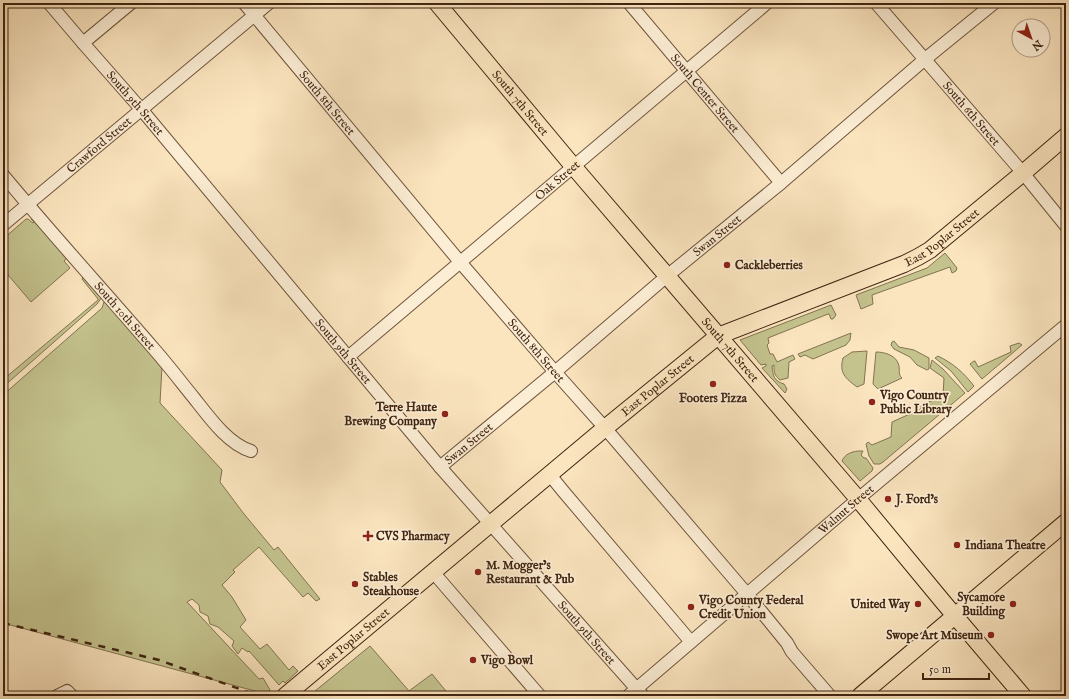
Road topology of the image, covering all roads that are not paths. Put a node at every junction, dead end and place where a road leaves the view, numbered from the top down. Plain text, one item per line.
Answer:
1 (49, 3) edge
2 (131, 3) edge
3 (244, 3) edge
4 (269, 3) edge
5 (437, 3) edge
6 (629, 3) edge
7 (876, 3) edge
8 (994, 3) edge
9 (762, 5) edge
10 (254, 15) junction
11 (83, 43) junction
12 (924, 60) junction
13 (686, 71) junction
14 (141, 109) junction
15 (1066, 136) edge
16 (573, 166) junction
17 (1023, 173) junction
18 (3, 175) edge
19 (781, 183) junction
20 (28, 204) junction
21 (3, 225) edge
22 (1066, 226) edge
23 (460, 262) junction
24 (667, 276) junction
25 (1066, 325) edge
26 (718, 336) junction
27 (348, 357) junction
28 (555, 372) junction
29 (605, 428) junction
30 (252, 451) dead end
31 (440, 467) junction
32 (550, 475) junction
33 (858, 499) junction
34 (1066, 522) edge
35 (491, 524) junction
36 (433, 572) junction
37 (747, 594) junction
38 (955, 616) junction
39 (691, 642) junction
40 (636, 694) edge
41 (285, 696) edge
42 (540, 696) edge
43 (830, 696) edge
44 (860, 696) edge
45 (1023, 696) edge

1 - 11 street, South 9th Street
2 - 11 street
3 - 10 street, South 8th Street
4 - 10 street, Crawford Street
5 - 16 main road, South 7th Street
6 - 13 street, South Center Street
7 - 12 street, South 6th Street
8 - 12 street, Swan Street
9 - 13 street, Oak Street
10 - 14 street, Crawford Street
10 - 23 street, South 8th Street
11 - 14 street, South 9th Street
12 - 17 street, South 6th Street
12 - 19 street, Swan Street
13 - 16 street, Oak Street
13 - 19 street, South Center Street
14 - 20 street, Crawford Street
14 - 27 street, South 9th Street
15 - 17 main road, East Poplar Street
16 - 23 street, Oak Street
16 - 24 main road, South 7th Street
17 - 22 street, South 6th Street
17 - 26 main road, East Poplar Street
18 - 20 street, South 10th Street
19 - 24 street, Swan Street
20 - 21 street, Crawford Street
20 - 30 street, South 10th Street
23 - 27 street, Oak Street
23 - 28 street, South 8th Street
24 - 26 main road, South 7th Street
24 - 28 street, Swan Street
25 - 33 street, Walnut Street
26 - 29 main road, East Poplar Street
26 - 33 main road, South 7th Street
27 - 31 street, South 9th Street
28 - 29 street, South 8th Street
28 - 31 street, Swan Street
29 - 32 main road, East Poplar Street
29 - 37 street, South 8th Street
31 - 35 street, South 9th Street
32 - 35 main road, East Poplar Street
32 - 39 street
33 - 37 street, Walnut Street
33 - 38 main road, South 7th Street
34 - 38 main road
35 - 36 main road, East Poplar Street
35 - 40 street, South 9th Street
36 - 41 main road, East Poplar Street
36 - 42 street
37 - 39 street, Walnut Street
37 - 43 street, South 8th Street
38 - 44 main road
38 - 45 main road, South 7th Street
39 - 40 street, Walnut Street

